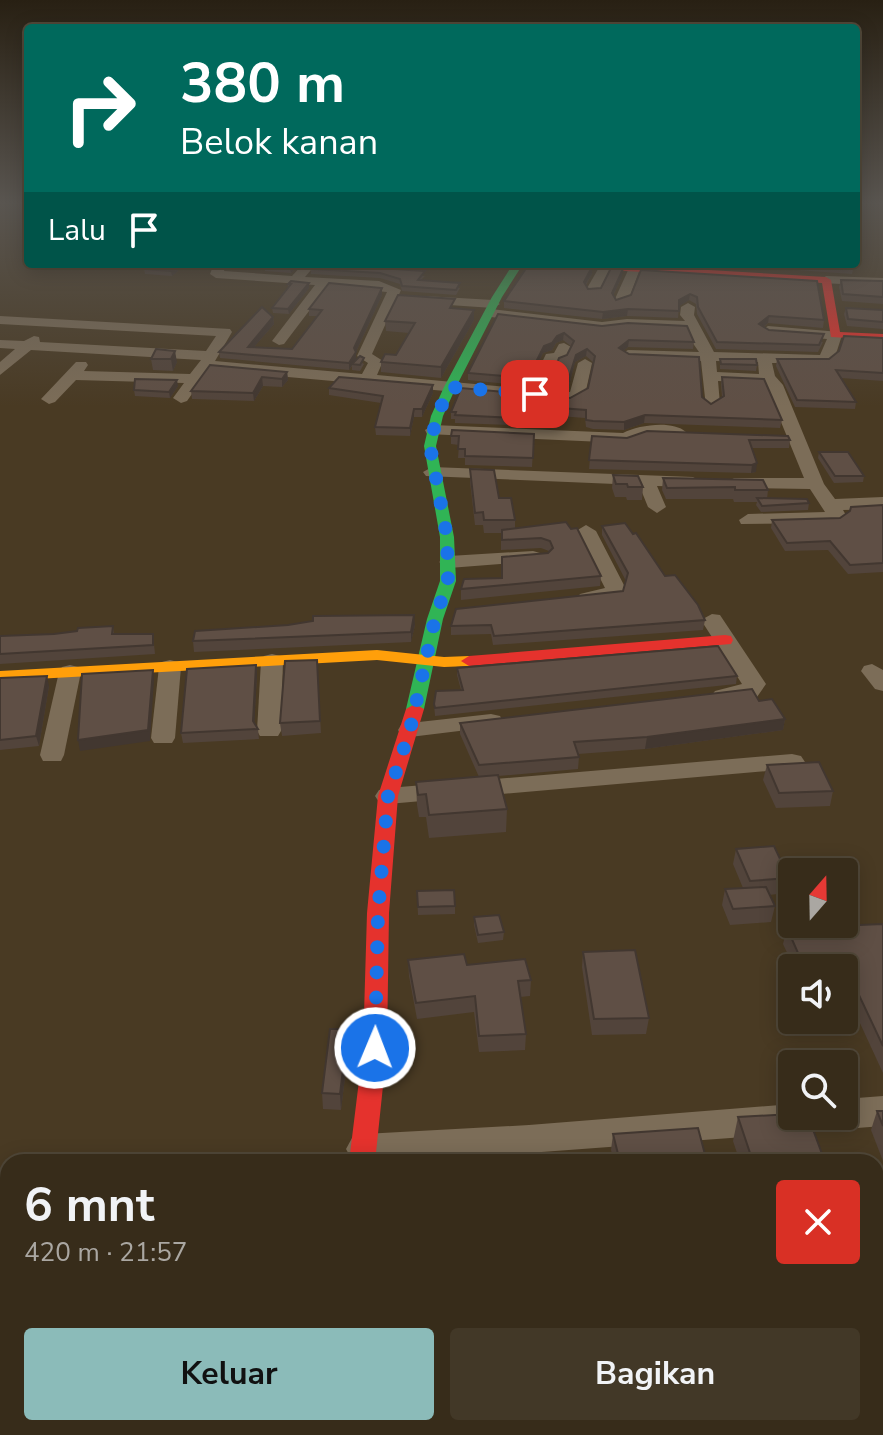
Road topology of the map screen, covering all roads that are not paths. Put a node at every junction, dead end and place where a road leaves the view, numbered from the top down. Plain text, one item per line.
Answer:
1 (216, 272) edge
2 (302, 272) edge
3 (513, 272) edge
4 (602, 272) edge
5 (633, 272) edge
6 (749, 272) edge
7 (295, 280) junction
8 (826, 280) junction
9 (324, 282) junction
10 (883, 282) edge
11 (593, 290) edge
12 (403, 298) junction
13 (621, 301) edge
14 (688, 307) dead end
15 (492, 309) junction
16 (0, 320) edge
17 (54, 323) junction
18 (567, 323) junction
19 (695, 326) junction
20 (768, 330) edge
21 (835, 335) junction
22 (883, 337) edge
23 (279, 341) dead end
24 (0, 344) edge
25 (28, 345) junction
26 (97, 349) junction
27 (628, 354) edge
28 (708, 354) junction
29 (766, 357) junction
30 (208, 360) junction
31 (585, 363) dead end
32 (0, 370) edge
33 (71, 375) junction
34 (710, 376) junction
35 (194, 379) junction
36 (767, 379) junction
37 (367, 380) junction
38 (450, 387) junction
39 (535, 394) junction
40 (181, 398) dead end
41 (49, 399) dead end
42 (712, 404) edge
43 (433, 430) junction
44 (691, 432) edge
45 (432, 472) junction
46 (646, 481) junction
47 (815, 484) junction
48 (883, 503) edge
49 (832, 505) junction
50 (657, 507) dead end
51 (748, 520) dead end
52 (586, 531) dead end
53 (540, 557) edge
54 (449, 562) junction
55 (571, 600) edge
56 (467, 608) edge
57 (438, 611) junction
58 (719, 630) joint
59 (427, 660) junction
60 (272, 661) junction
61 (170, 667) junction
62 (70, 672) junction
63 (0, 676) edge
64 (695, 699) edge
65 (521, 718) edge
66 (410, 730) junction
67 (269, 731) dead end
68 (163, 738) dead end
69 (52, 755) dead end
70 (792, 762) edge
71 (388, 796) junction
72 (883, 1111) edge
73 (858, 1113) edge
74 (778, 1120) edge
75 (363, 1154) edge
76 (384, 1154) edge

1 - 7 street
2 - 7 street
3 - 15 street
4 - 11 street
5 - 13 street
6 - 8 street
7 - 9 street
8 - 10 street
8 - 21 street
9 - 12 street
9 - 23 street
12 - 15 street
12 - 37 street
14 - 19 street
15 - 18 street
15 - 38 street
16 - 17 street
17 - 25 street
17 - 30 street
18 - 19 street
18 - 39 street
19 - 28 street
20 - 21 street
21 - 22 street
21 - 29 street
24 - 25 street
25 - 26 street
25 - 32 street
26 - 30 street
26 - 33 street
27 - 28 street
28 - 29 street
28 - 34 street
29 - 36 street
30 - 35 street
30 - 37 street
31 - 39 street
33 - 35 street
33 - 41 street
34 - 36 street
34 - 42 street
35 - 40 street
36 - 47 street
37 - 38 street
38 - 39 street
38 - 43 street
43 - 44 street
43 - 45 street
45 - 46 street
45 - 54 street
46 - 47 street
46 - 50 street
47 - 49 street
48 - 49 street
49 - 51 street
52 - 55 street
53 - 54 street
54 - 57 street
56 - 57 street
57 - 59 street
58 - 59 street
58 - 64 street
59 - 60 street
59 - 66 street
60 - 61 street
60 - 67 street
61 - 62 street
61 - 68 street
62 - 63 street
62 - 69 street
65 - 66 street
66 - 71 street
70 - 71 street
71 - 75 street
72 - 73 street
74 - 76 street

